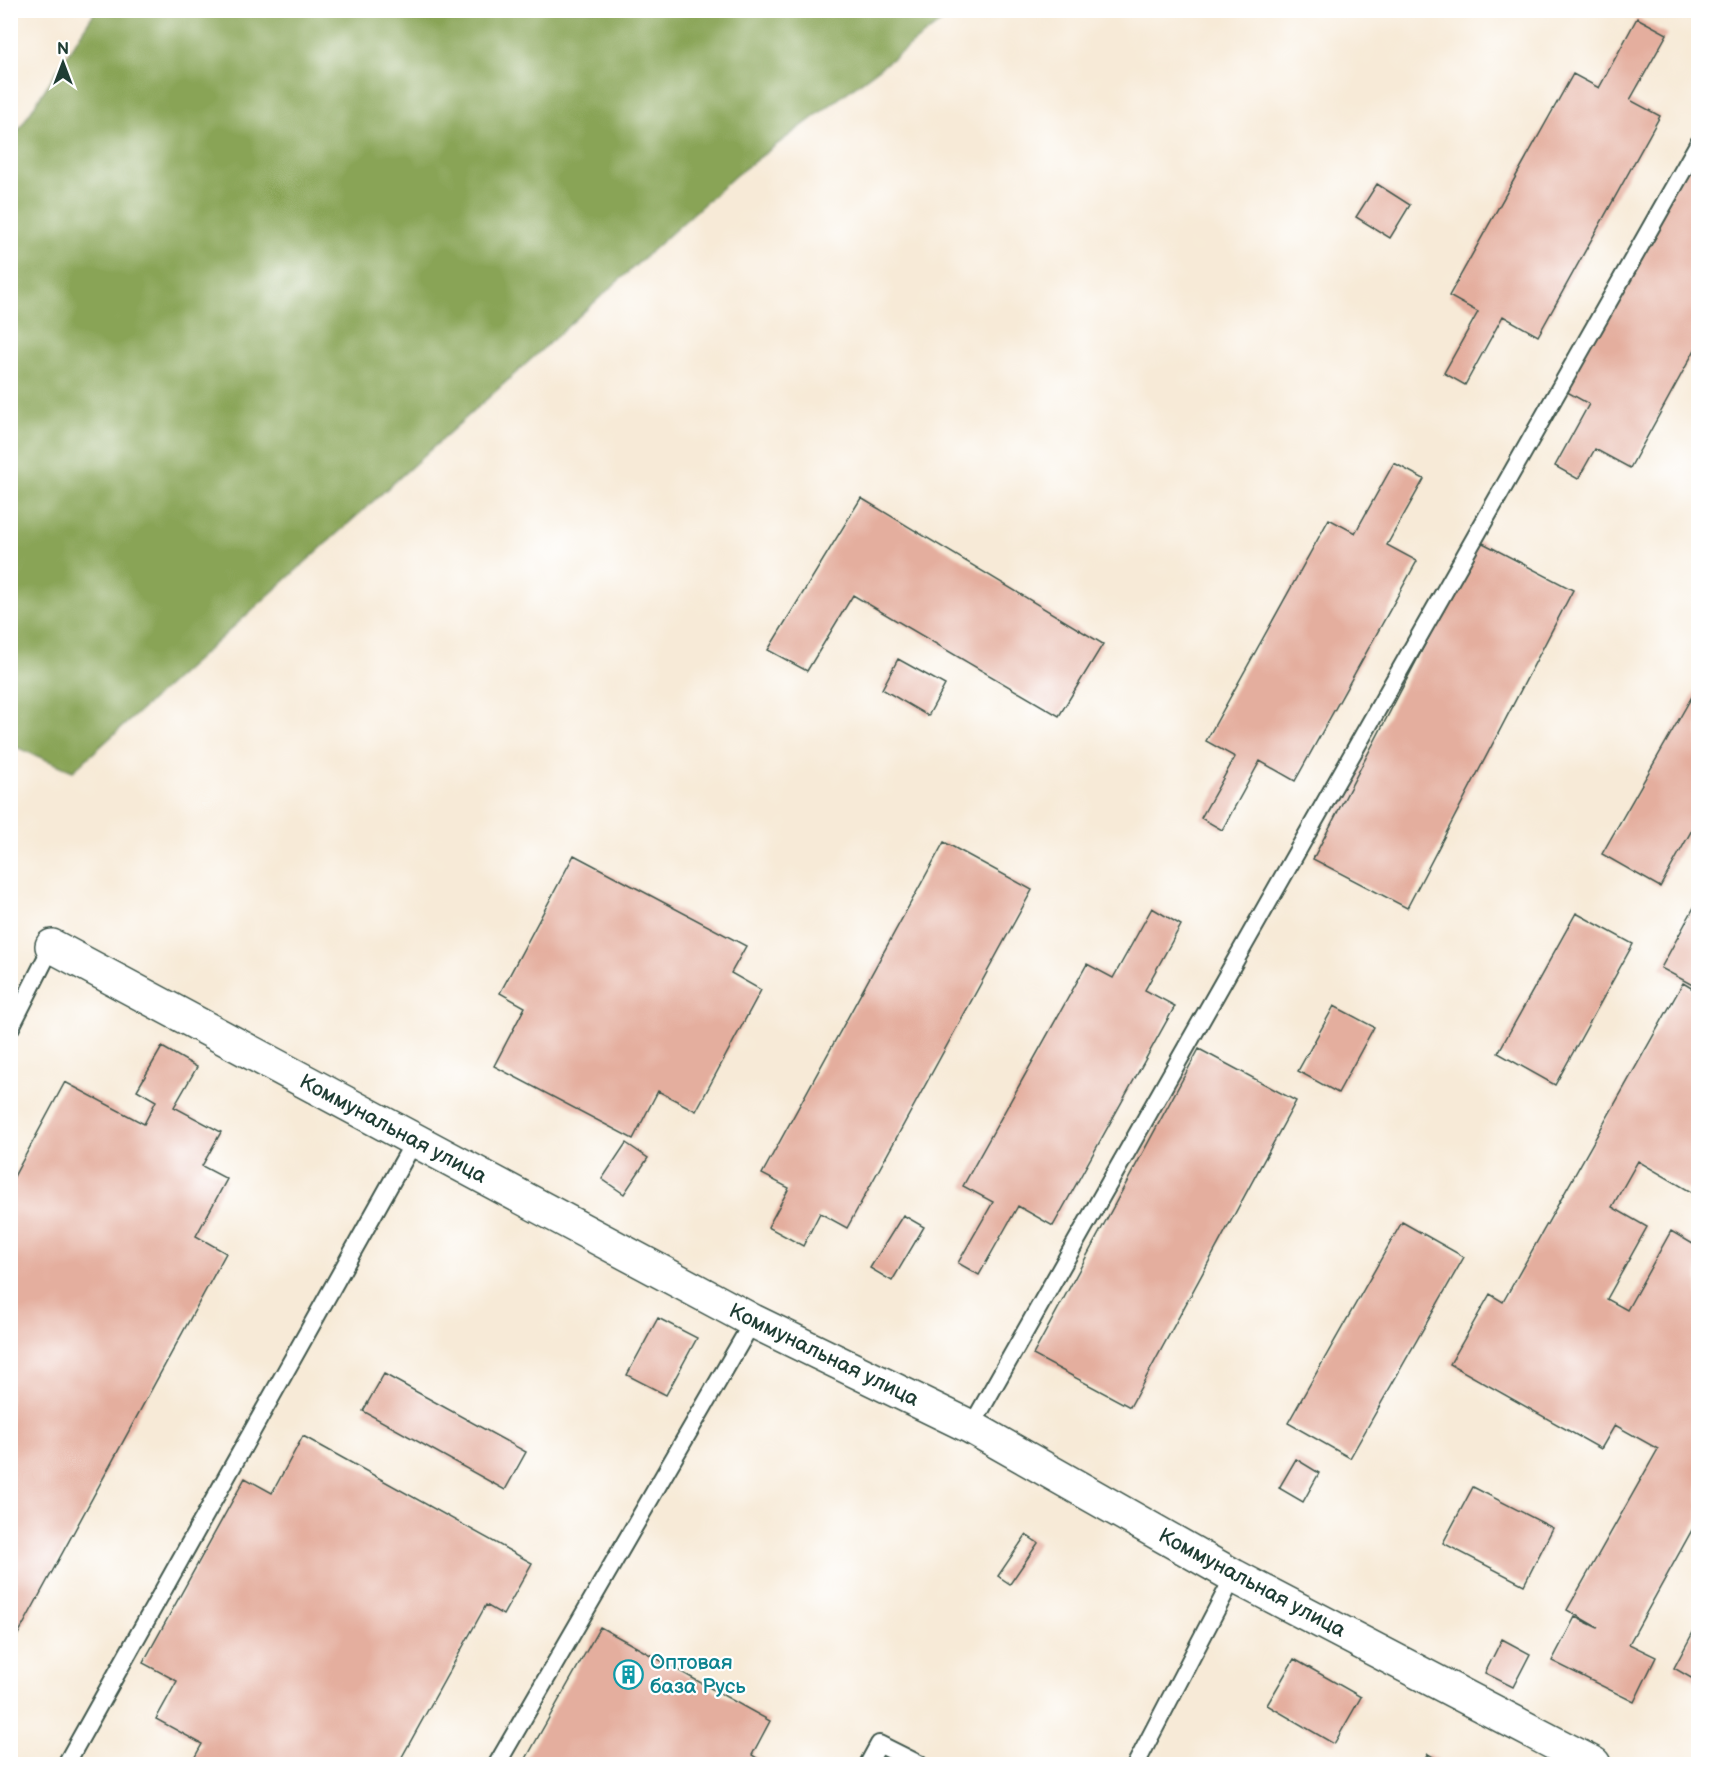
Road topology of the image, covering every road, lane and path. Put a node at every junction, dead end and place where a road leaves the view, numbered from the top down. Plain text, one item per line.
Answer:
1 (1698, 144) edge
2 (52, 946) joint
3 (10, 1029) edge
4 (415, 1140) junction
5 (753, 1321) junction
6 (971, 1427) junction
7 (1234, 1576) junction
8 (66, 1764) edge
9 (497, 1764) edge
10 (868, 1764) edge
11 (919, 1764) edge
12 (1136, 1764) edge
13 (1594, 1764) edge

1 - 6 lane
2 - 3 lane
2 - 4 street, Коммунальная улица
4 - 5 street, Коммунальная улица
4 - 8 lane
5 - 6 street, Коммунальная улица
5 - 9 lane
6 - 7 street, Коммунальная улица
7 - 12 lane
7 - 13 street, Коммунальная улица
10 - 11 lane

